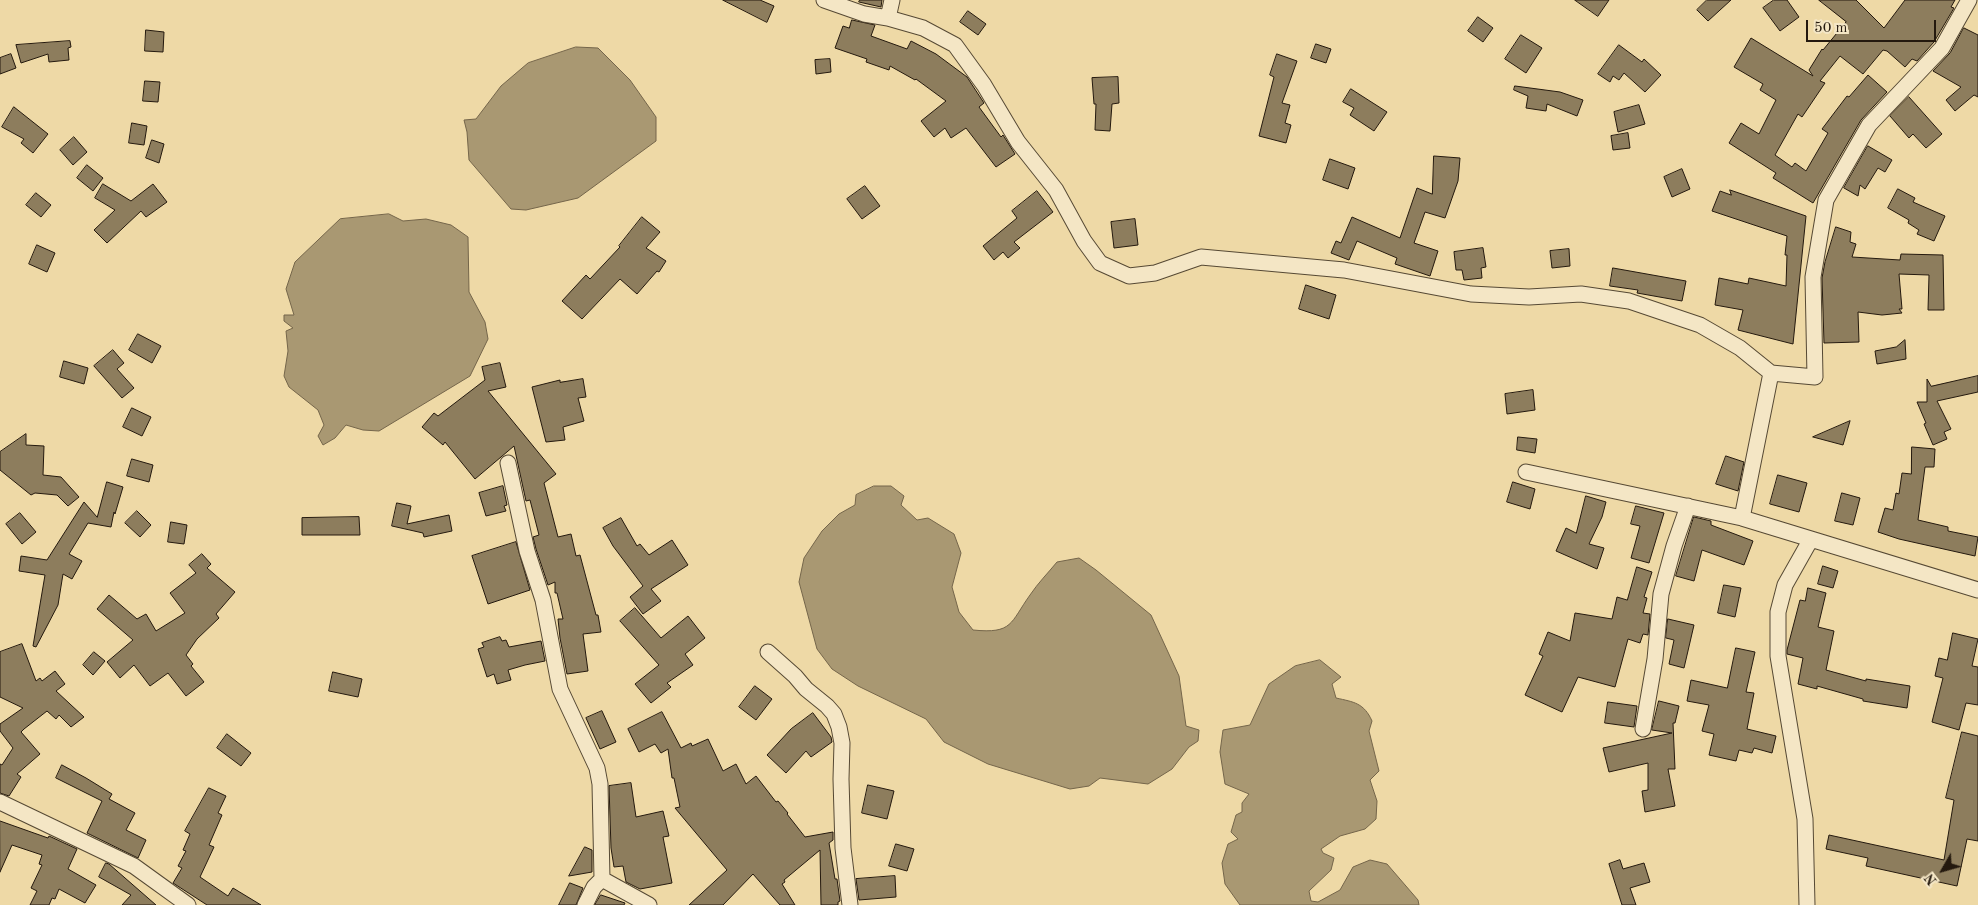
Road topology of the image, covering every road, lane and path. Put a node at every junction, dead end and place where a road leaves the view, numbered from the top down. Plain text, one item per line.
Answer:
1 (824, 0) edge
2 (892, 0) edge
3 (1969, 0) edge
4 (888, 18) junction
5 (1771, 373) junction
6 (508, 463) dead end
7 (1526, 472) dead end
8 (1688, 506) junction
9 (1742, 518) junction
10 (1811, 539) junction
11 (1978, 590) edge
12 (768, 652) dead end
13 (1642, 729) dead end
14 (0, 802) edge
15 (602, 879) junction
16 (188, 905) edge
17 (585, 905) edge
18 (649, 905) edge
19 (850, 905) edge
20 (1807, 905) edge

1 - 4 street
2 - 4 street
3 - 5 street
4 - 5 street
5 - 9 street
6 - 15 street
7 - 8 street
8 - 9 street
8 - 13 street
9 - 10 street
10 - 11 street
10 - 20 street
12 - 19 street
14 - 16 street
15 - 17 street
15 - 18 street

